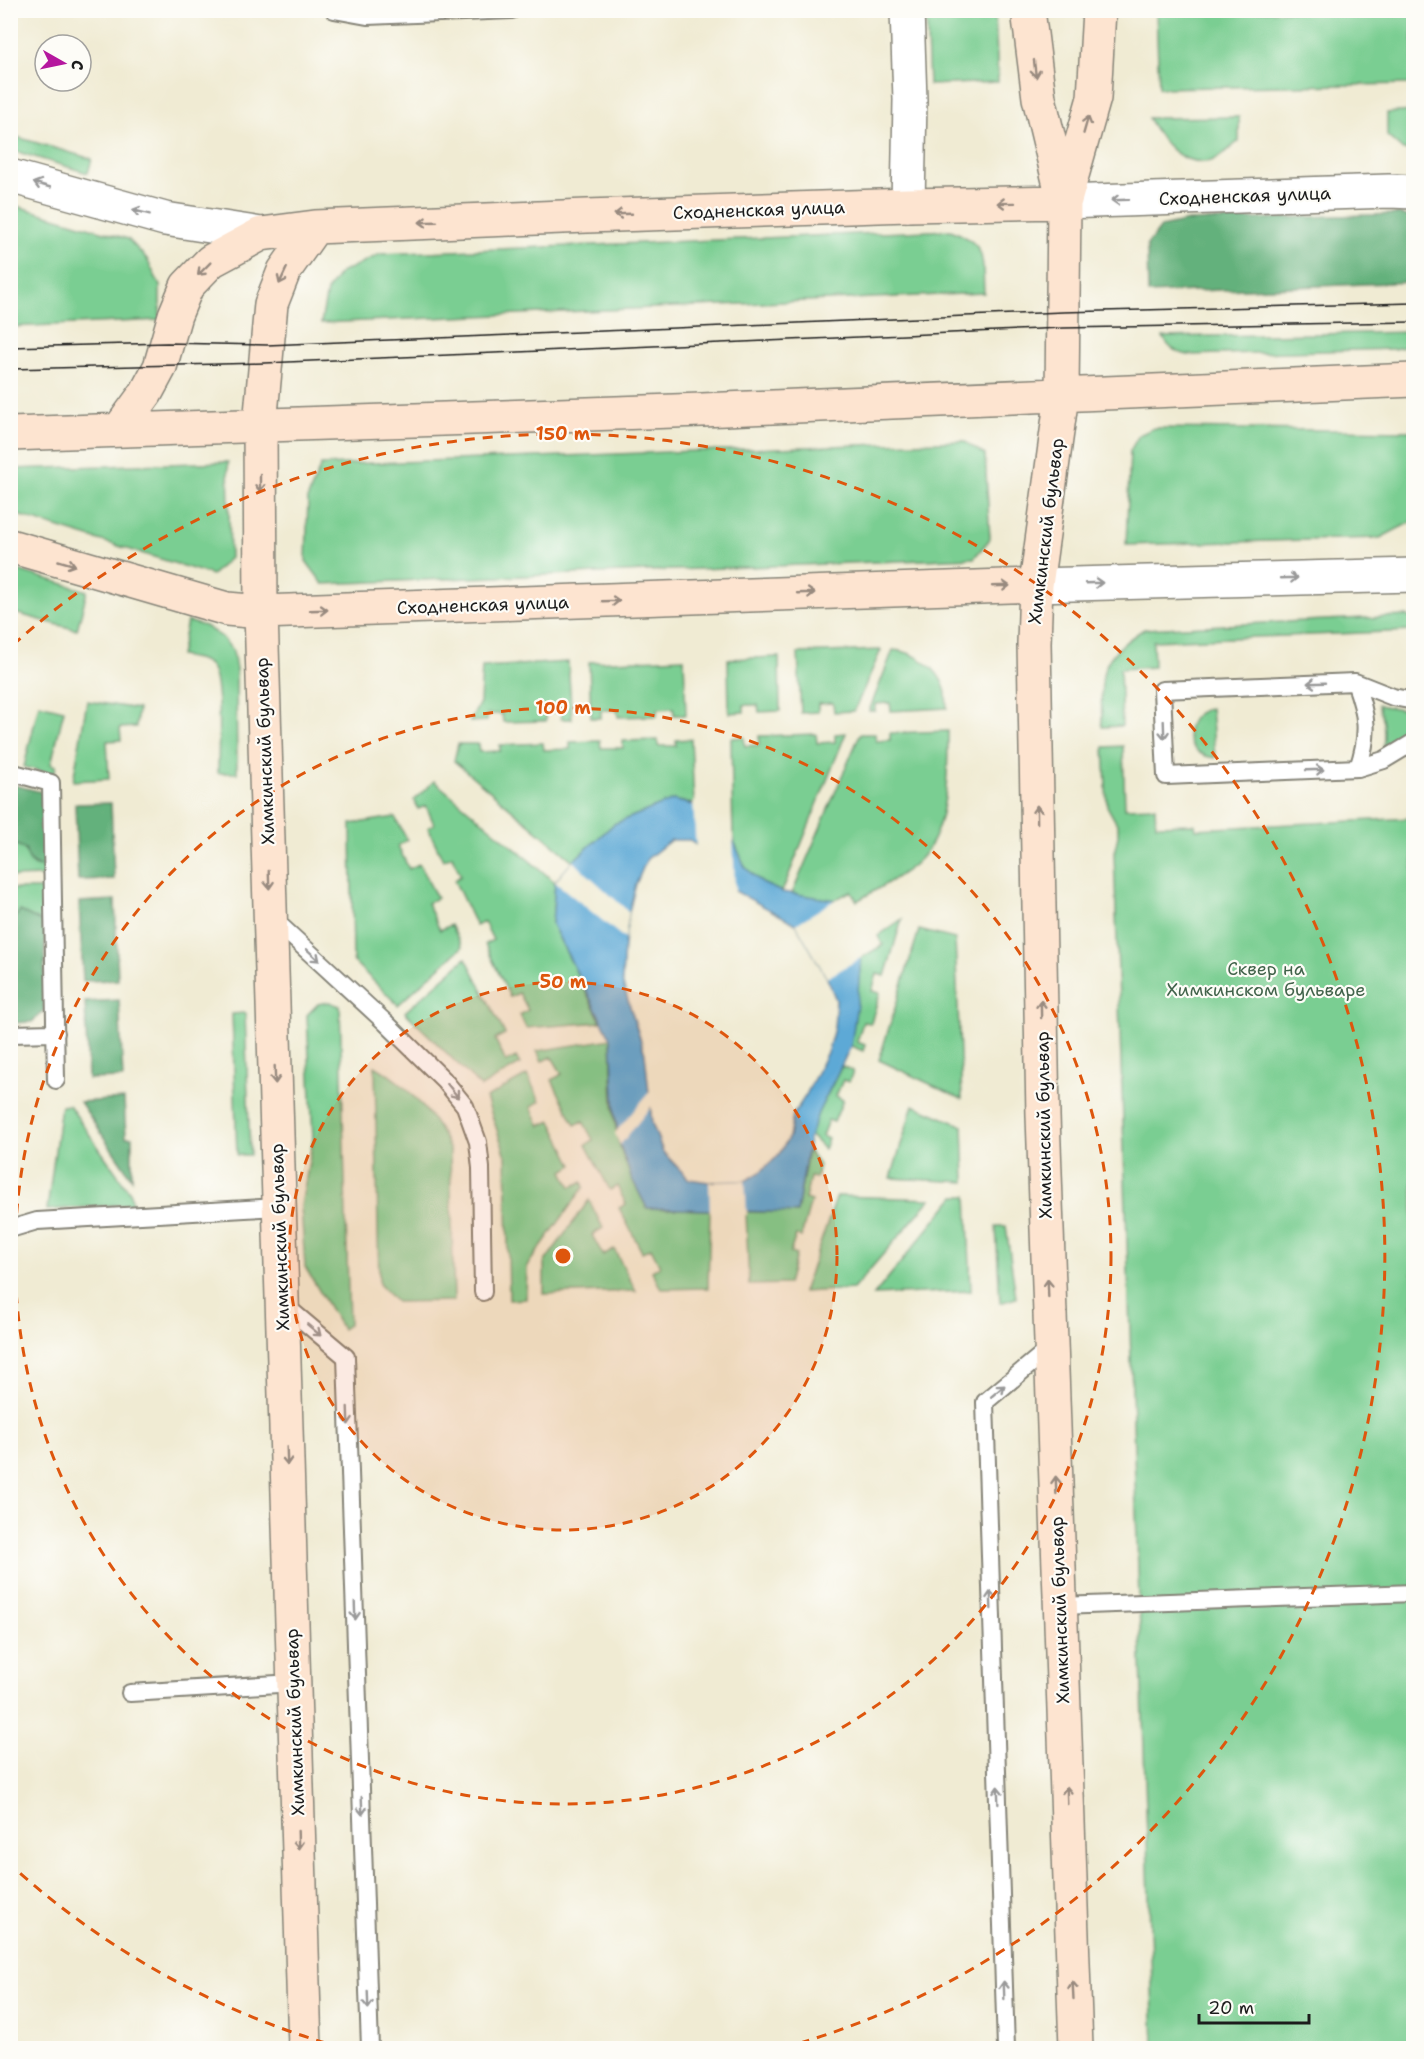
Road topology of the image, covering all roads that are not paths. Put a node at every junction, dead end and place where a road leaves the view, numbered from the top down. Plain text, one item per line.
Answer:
1 (333, 10) edge
2 (512, 10) edge
3 (907, 10) edge
4 (1028, 10) edge
5 (1099, 10) edge
6 (10, 176) edge
7 (1405, 190) edge
8 (1064, 202) junction
9 (908, 205) junction
10 (315, 227) junction
11 (261, 234) junction
12 (1413, 380) edge
13 (1062, 395) junction
14 (260, 425) junction
15 (119, 430) junction
16 (10, 434) edge
17 (10, 546) edge
18 (1413, 574) edge
19 (1036, 585) junction
20 (261, 612) junction
21 (1355, 682) junction
22 (1413, 701) edge
23 (1413, 742) edge
24 (1359, 768) junction
25 (10, 772) edge
26 (270, 916) junction
27 (56, 1033) junction
28 (10, 1034) edge
29 (56, 1080) dead end
30 (279, 1207) junction
31 (10, 1229) edge
32 (483, 1292) dead end
33 (282, 1302) junction
34 (1051, 1347) junction
35 (1413, 1593) edge
36 (1060, 1606) junction
37 (294, 1683) junction
38 (130, 1693) dead end
39 (305, 2049) edge
40 (370, 2049) edge
41 (1006, 2049) edge
42 (1076, 2049) edge

1 - 2 lane
3 - 9 street
4 -> 8 main road
8 -> 5 main road
11 -> 6 street
7 -> 8 street, Сходненская улица
8 -> 9 main road, Сходненская улица
8 - 13 main road, Химкинский бульвар
9 -> 10 main road, Сходненская улица
10 - 11 main road, Сходненская улица
10 -> 14 main road
11 -> 15 main road
12 - 13 main road
13 - 14 main road
13 - 19 main road, Химкинский бульвар
14 - 15 main road
14 -> 20 main road, Химкинский бульвар
15 - 16 main road
17 -> 20 main road, Сходненская улица
19 -> 18 street
20 -> 19 main road, Сходненская улица
34 -> 19 main road, Химкинский бульвар
20 -> 26 main road, Химкинский бульвар
21 - 22 lane
21 - 24 lane
21 -> 24 lane
23 - 24 lane
25 - 27 lane
26 -> 30 main road, Химкинский бульвар
26 -> 32 lane
27 - 28 lane
27 - 29 lane
30 - 31 lane
30 - 33 main road, Химкинский бульвар
33 -> 37 main road, Химкинский бульвар
33 -> 40 lane
36 -> 34 main road, Химкинский бульвар
41 -> 34 lane
35 - 36 lane
42 -> 36 main road, Химкинский бульвар
37 - 38 lane
37 -> 39 main road, Химкинский бульвар

